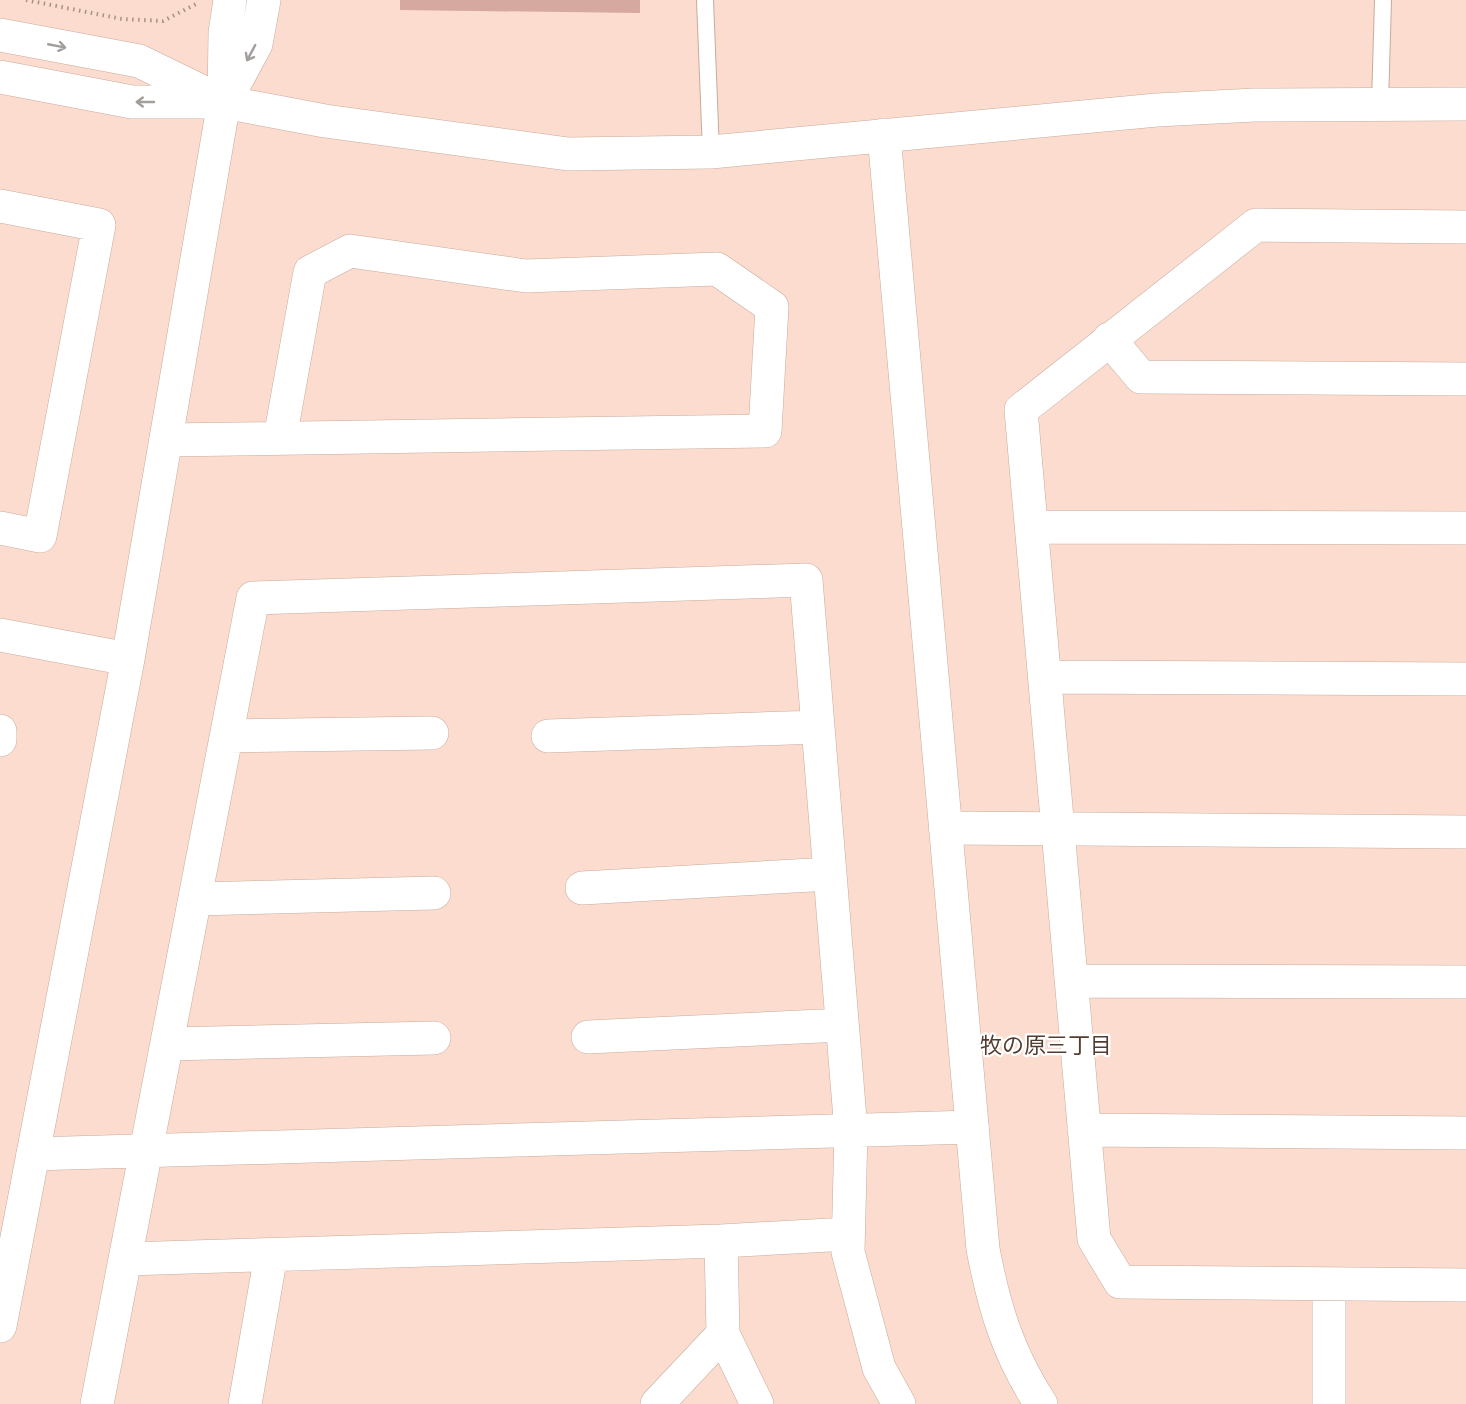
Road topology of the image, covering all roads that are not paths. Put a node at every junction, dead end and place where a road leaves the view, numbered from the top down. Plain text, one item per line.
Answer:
1 (230, 0) edge
2 (264, 0) edge
3 (705, 0) edge
4 (1383, 0) edge
5 (0, 35) edge
6 (0, 77) edge
7 (224, 102) junction
8 (1380, 103) junction
9 (1466, 104) edge
10 (884, 135) junction
11 (711, 152) junction
12 (0, 206) edge
13 (1466, 227) edge
14 (1109, 339) junction
15 (1466, 379) edge
16 (280, 438) junction
17 (166, 440) junction
18 (1032, 527) junction
19 (0, 528) edge
20 (1466, 528) edge
21 (0, 635) edge
22 (128, 659) junction
23 (1045, 677) junction
24 (1466, 679) edge
25 (818, 727) junction
26 (0, 731) edge
27 (432, 733) dead end
28 (227, 736) junction
29 (548, 736) dead end
30 (0, 740) edge
31 (946, 828) junction
32 (1057, 828) junction
33 (1466, 832) edge
34 (830, 874) junction
35 (582, 888) dead end
36 (434, 893) dead end
37 (195, 899) junction
38 (1072, 981) junction
39 (1466, 982) edge
40 (842, 1025) junction
41 (588, 1037) dead end
42 (434, 1038) dead end
43 (168, 1044) junction
44 (972, 1127) junction
45 (1084, 1130) junction
46 (850, 1131) junction
47 (1466, 1132) edge
48 (147, 1150) junction
49 (33, 1154) junction
50 (848, 1234) junction
51 (721, 1241) junction
52 (270, 1255) junction
53 (126, 1259) junction
54 (1329, 1285) junction
55 (1466, 1285) edge
56 (0, 1326) edge
57 (723, 1334) junction
58 (97, 1404) edge
59 (245, 1404) edge
60 (657, 1404) edge
61 (757, 1404) edge
62 (899, 1404) edge
63 (1041, 1404) edge
64 (1329, 1404) edge

1 - 7 street
2 -> 7 street
3 - 11 lane
4 - 8 lane
5 -> 7 street
7 -> 6 street
7 - 11 street
7 - 17 street
8 - 9 street
8 - 10 street
10 - 11 street
10 - 31 street
12 - 19 street
13 - 14 street
14 - 15 street
14 - 18 street
16 - 16 street
16 - 17 street
17 - 22 street
18 - 20 street
18 - 23 street
21 - 22 street
22 - 49 street
23 - 24 street
23 - 32 street
25 - 28 street
25 - 29 street
25 - 34 street
26 - 30 street
27 - 28 street
28 - 37 street
31 - 32 street
31 - 44 street
32 - 33 street
32 - 38 street
34 - 35 street
34 - 40 street
36 - 37 street
37 - 43 street
38 - 39 street
38 - 45 street
40 - 41 street
40 - 46 street
42 - 43 street
43 - 48 street
44 - 46 street
44 - 63 street
45 - 47 street
45 - 54 street
46 - 48 street
46 - 50 street
48 - 49 street
48 - 53 street
49 - 56 street
50 - 51 street
50 - 62 street
51 - 52 street
51 - 57 street
52 - 53 street
52 - 59 street
53 - 58 street
54 - 55 street
54 - 64 street
57 - 60 street
57 - 61 street

